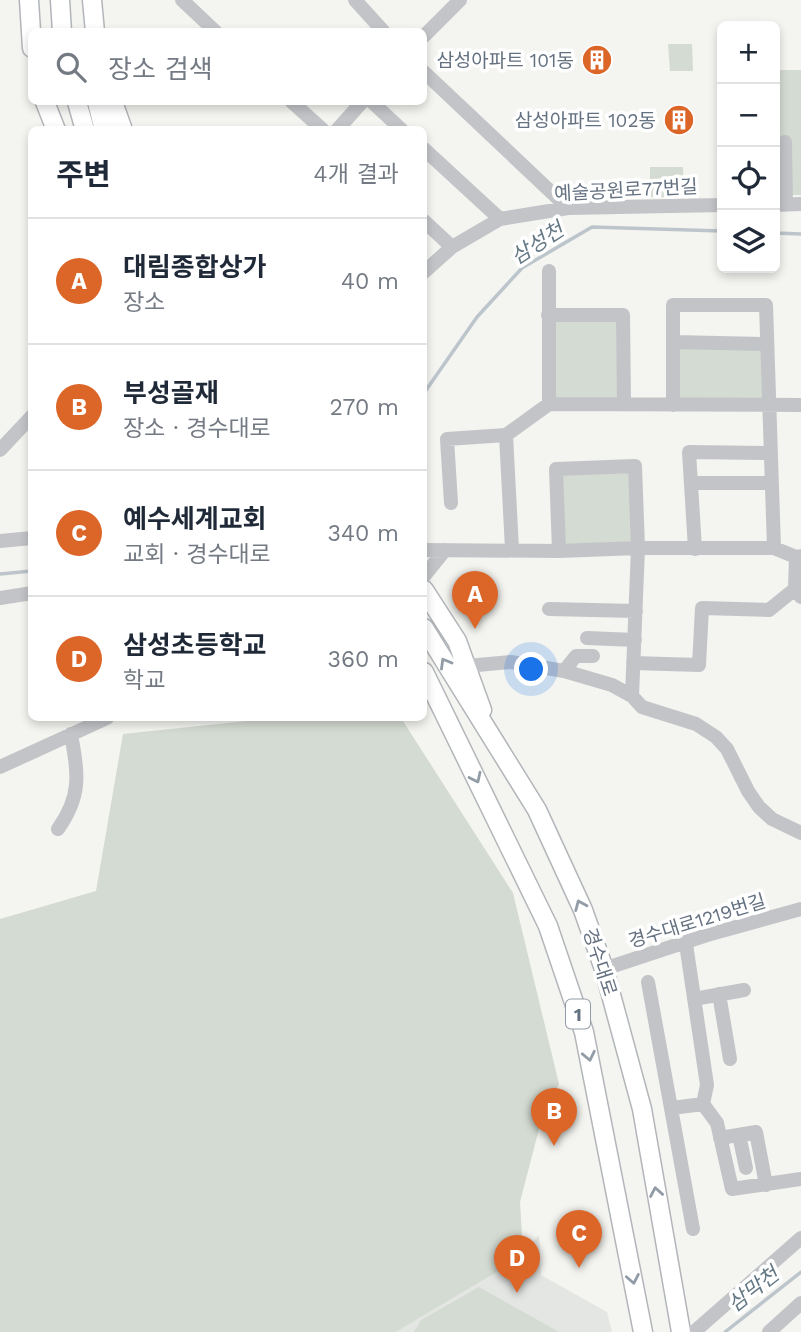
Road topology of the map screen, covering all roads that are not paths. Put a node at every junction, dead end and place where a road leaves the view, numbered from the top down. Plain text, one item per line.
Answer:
1 (29, 0) edge
2 (60, 0) edge
3 (81, 0) edge
4 (92, 0) edge
5 (182, 0) edge
6 (355, 0) edge
7 (460, 0) edge
8 (31, 28) edge
9 (62, 28) edge
10 (83, 28) edge
11 (95, 28) edge
12 (212, 28) edge
13 (380, 28) edge
14 (427, 33) edge
15 (427, 75) edge
16 (46, 105) edge
17 (77, 105) edge
18 (98, 105) edge
19 (114, 105) edge
20 (295, 105) edge
21 (359, 105) edge
22 (375, 105) edge
23 (54, 126) edge
24 (84, 126) edge
25 (103, 126) edge
26 (122, 126) edge
27 (319, 126) edge
28 (341, 126) edge
29 (398, 126) edge
30 (785, 142) dead end
31 (427, 152) edge
32 (717, 205) edge
33 (787, 205) edge
34 (568, 208) junction
35 (500, 219) junction
36 (427, 224) edge
37 (452, 247) junction
38 (427, 269) edge
39 (549, 271) dead end
40 (548, 315) junction
41 (673, 342) junction
42 (767, 344) junction
43 (549, 404) junction
44 (624, 404) junction
45 (673, 404) junction
46 (769, 405) junction
47 (801, 405) edge
48 (28, 420) edge
49 (506, 435) junction
50 (0, 450) edge
51 (771, 453) junction
52 (691, 482) junction
53 (772, 484) junction
54 (451, 503) dead end
55 (28, 538) edge
56 (0, 541) edge
57 (638, 548) junction
58 (774, 548) junction
59 (512, 549) junction
60 (695, 549) junction
61 (427, 550) edge
62 (445, 550) junction
63 (559, 551) junction
64 (798, 556) edge
65 (427, 572) edge
66 (798, 593) edge
67 (28, 594) edge
68 (427, 595) edge
69 (0, 598) edge
70 (549, 609) dead end
71 (636, 611) junction
72 (427, 633) edge
73 (587, 638) dead end
74 (635, 639) junction
75 (593, 656) dead end
76 (634, 663) junction
77 (467, 666) junction
78 (564, 671) junction
79 (427, 678) edge
80 (427, 696) edge
81 (632, 696) junction
82 (446, 717) junction
83 (100, 721) edge
84 (71, 734) junction
85 (492, 740) junction
86 (0, 767) edge
87 (58, 829) dead end
88 (801, 834) edge
89 (801, 909) edge
90 (686, 944) junction
91 (604, 969) junction
92 (648, 982) dead end
93 (744, 990) dead end
94 (719, 994) junction
95 (694, 999) junction
96 (730, 1059) dead end
97 (703, 1104) junction
98 (672, 1108) junction
99 (739, 1135) junction
100 (720, 1138) junction
101 (746, 1168) dead end
102 (801, 1179) edge
103 (766, 1185) junction
104 (693, 1229) dead end
105 (801, 1238) edge
106 (801, 1303) edge
107 (643, 1332) edge
108 (681, 1332) edge
109 (694, 1332) edge
110 (769, 1332) edge

1 - 8 main road
2 - 9 main road
3 - 10 main road
4 - 11 main road
5 - 12 street
6 - 13 street
7 - 14 street
15 - 34 street
16 - 23 main road
17 - 24 main road
18 - 25 main road
19 - 26 main road
20 - 27 street
21 - 28 street
22 - 29 street
30 - 33 street
31 - 35 street
32 - 34 street, 예술공원로77번길
34 - 35 street, 예술공원로77번길
35 - 37 street, 예술공원로77번길
36 - 37 street
37 - 38 street, 예술공원로77번길
39 - 40 street
40 - 43 street
40 - 44 street
41 - 42 street
41 - 42 street
41 - 45 street
42 - 46 street
43 - 44 street
43 - 49 street
44 - 45 street
45 - 46 street
46 - 47 street
46 - 51 street
48 - 50 street
49 - 54 street
49 - 59 street
51 - 52 street
51 - 53 street
52 - 53 street
52 - 60 street
53 - 58 street
55 - 56 street
57 - 60 street
57 - 63 street
57 - 63 street
57 - 71 street
58 - 60 street
58 - 64 street
59 - 62 street
59 - 63 street
61 - 62 street
62 - 65 street
64 - 66 street
66 - 76 street
67 - 69 street
68 - 77 main road
70 - 71 street
71 - 74 street
85 -> 72 main road, 경수대로 / 1
73 - 74 street
74 - 76 street
75 - 78 street
76 - 81 street
77 - 78 street
77 - 85 main road
78 - 81 street
79 - 82 main road, 경수대로 / 1
80 - 82 main road
81 - 88 street
82 -> 107 main road, 경수대로 / 1
83 - 84 street
84 - 86 street
84 - 87 street
91 -> 85 main road, 경수대로 / 1
89 - 90 street, 경수대로1219번길
90 - 91 street, 경수대로1219번길
90 - 95 street
108 -> 91 main road, 경수대로 / 1
92 - 98 street
93 - 94 street
94 - 95 street
94 - 96 street
95 - 97 street
97 - 98 street
97 - 100 street
98 - 104 street
99 - 100 street
99 - 101 street
99 - 103 street
100 - 103 street
102 - 103 street
105 - 109 street
106 - 110 street

